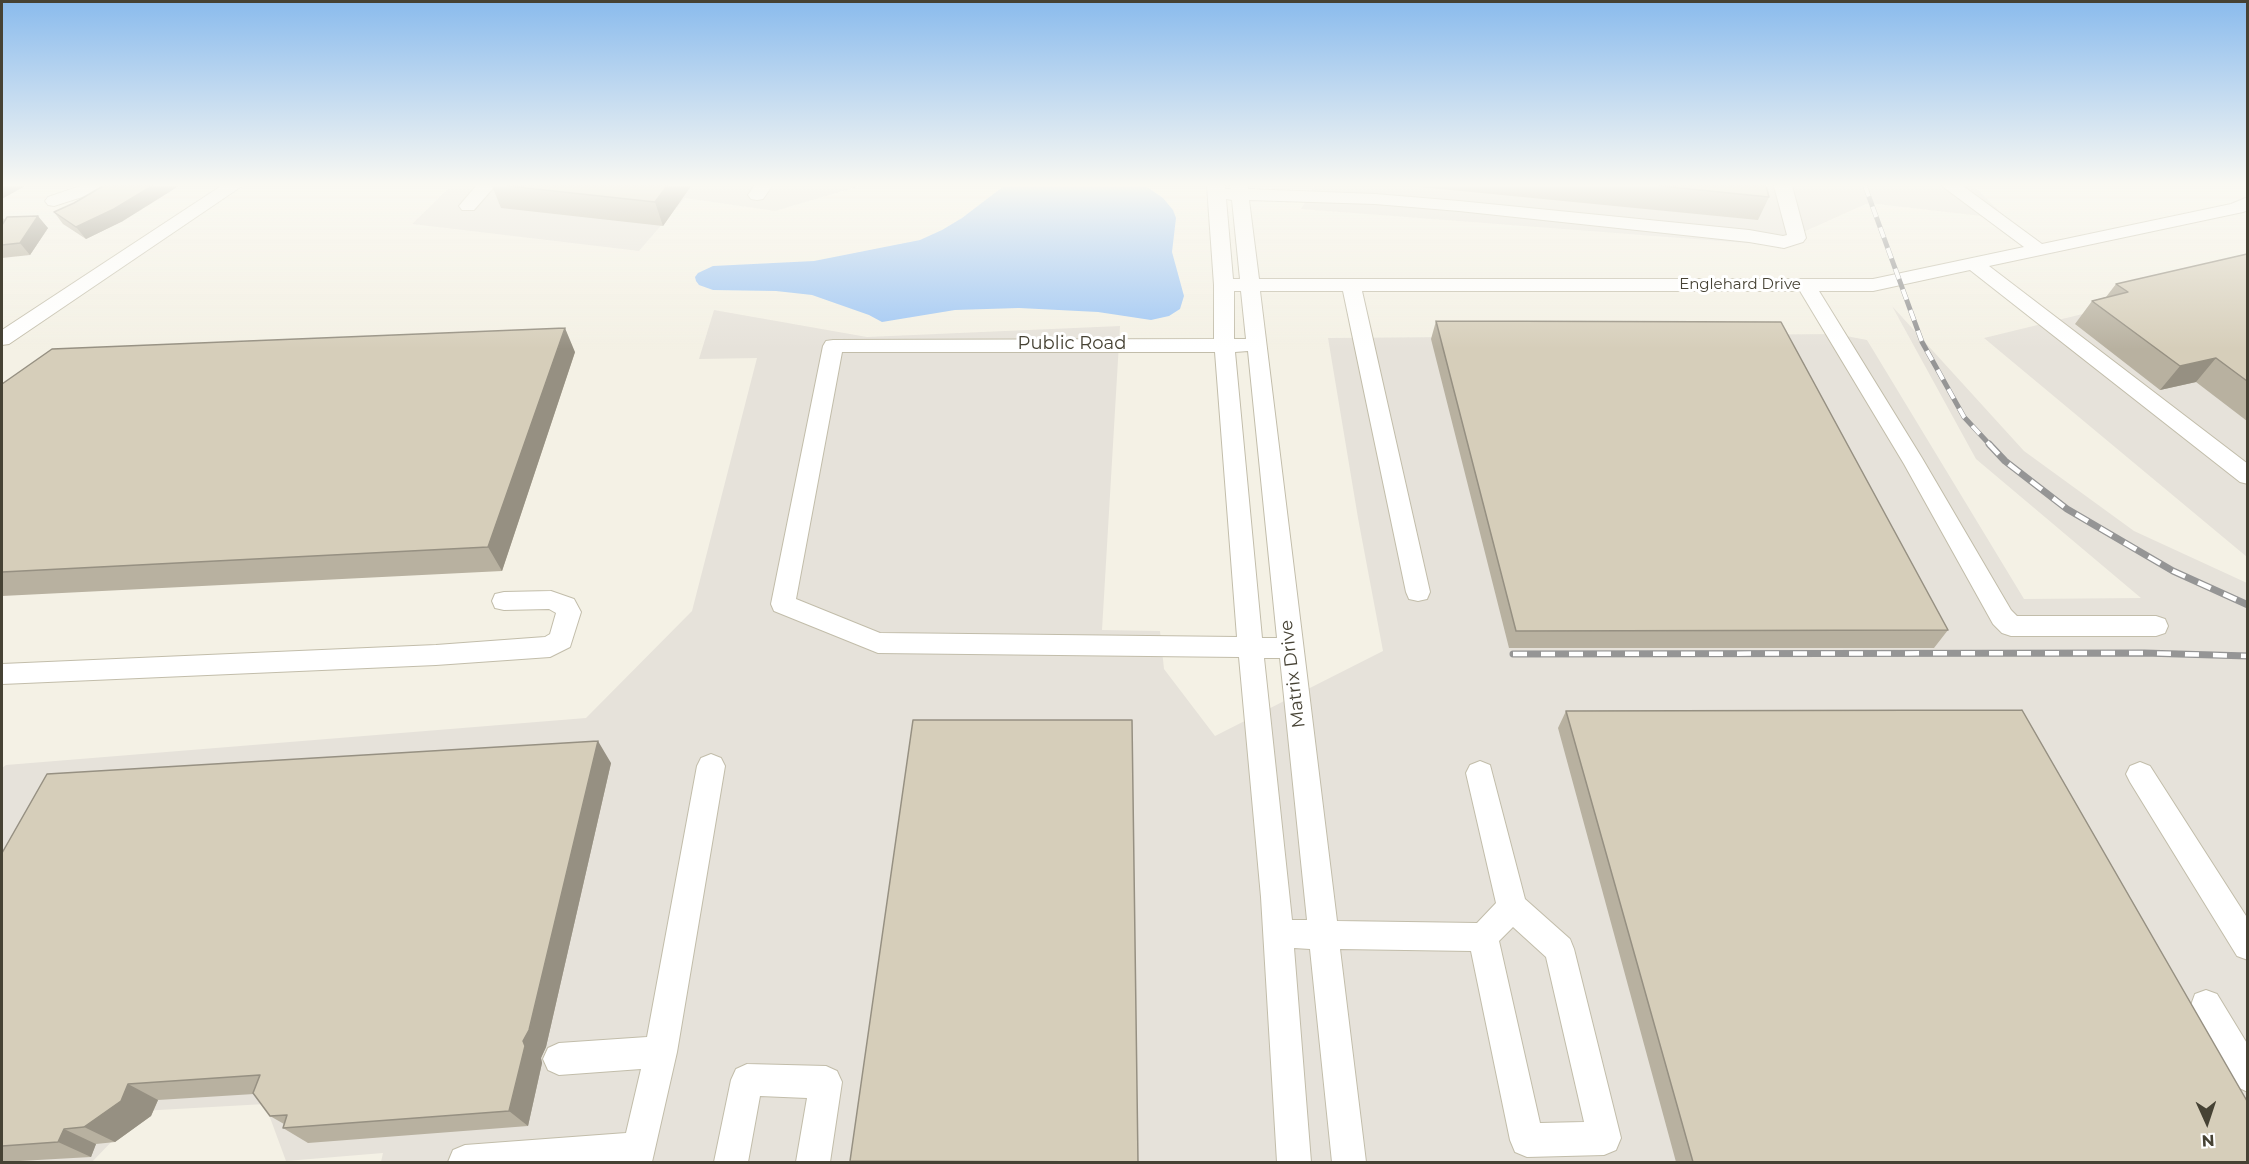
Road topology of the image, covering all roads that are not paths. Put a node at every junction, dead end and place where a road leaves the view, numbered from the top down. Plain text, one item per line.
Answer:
1 (152, 240) edge
2 (1232, 240) edge
3 (1774, 240) edge
4 (1789, 240) edge
5 (2026, 240) edge
6 (2085, 240) edge
7 (2039, 250) junction
8 (1974, 264) junction
9 (1351, 284) junction
10 (1236, 285) junction
11 (1806, 285) junction
12 (2, 339) edge
13 (1224, 344) junction
14 (1256, 345) junction
15 (2247, 476) edge
16 (1418, 592) dead end
17 (504, 601) dead end
18 (2156, 626) dead end
19 (1250, 646) junction
20 (1289, 648) junction
21 (2, 674) edge
22 (711, 766) dead end
23 (1480, 773) dead end
24 (2140, 774) dead end
25 (1512, 907) junction
26 (1278, 934) junction
27 (1325, 935) junction
28 (1483, 937) junction
29 (2247, 946) edge
30 (2206, 1005) dead end
31 (661, 1052) junction
32 (559, 1059) dead end
33 (2247, 1076) edge
34 (637, 1156) edge
35 (465, 1162) edge
36 (731, 1162) edge
37 (813, 1162) edge
38 (1294, 1162) edge
39 (1349, 1162) edge

1 - 12 street
2 - 10 street, Matrix Drive
3 - 4 street
5 - 7 street
6 - 7 street, Englehard Drive
7 - 8 street, Englehard Drive
8 - 11 street, Englehard Drive
8 - 15 street
9 - 10 street, Englehard Drive
9 - 11 street, Englehard Drive
9 - 16 street
10 - 13 street, Matrix Drive
10 - 14 street, Matrix Drive
11 - 18 street
13 - 14 street, Public Road
13 - 19 street, Matrix Drive
13 - 19 street, Public Road
14 - 20 street, Matrix Drive
17 - 21 street
19 - 20 street
19 - 26 street, Matrix Drive
20 - 27 street, Matrix Drive
22 - 31 street
23 - 25 street
24 - 29 street
25 - 28 street
25 - 28 street
26 - 27 street
26 - 38 street, Matrix Drive
27 - 28 street
27 - 39 street, Matrix Drive
30 - 33 street
31 - 32 street
31 - 34 street
34 - 35 street
36 - 37 street

